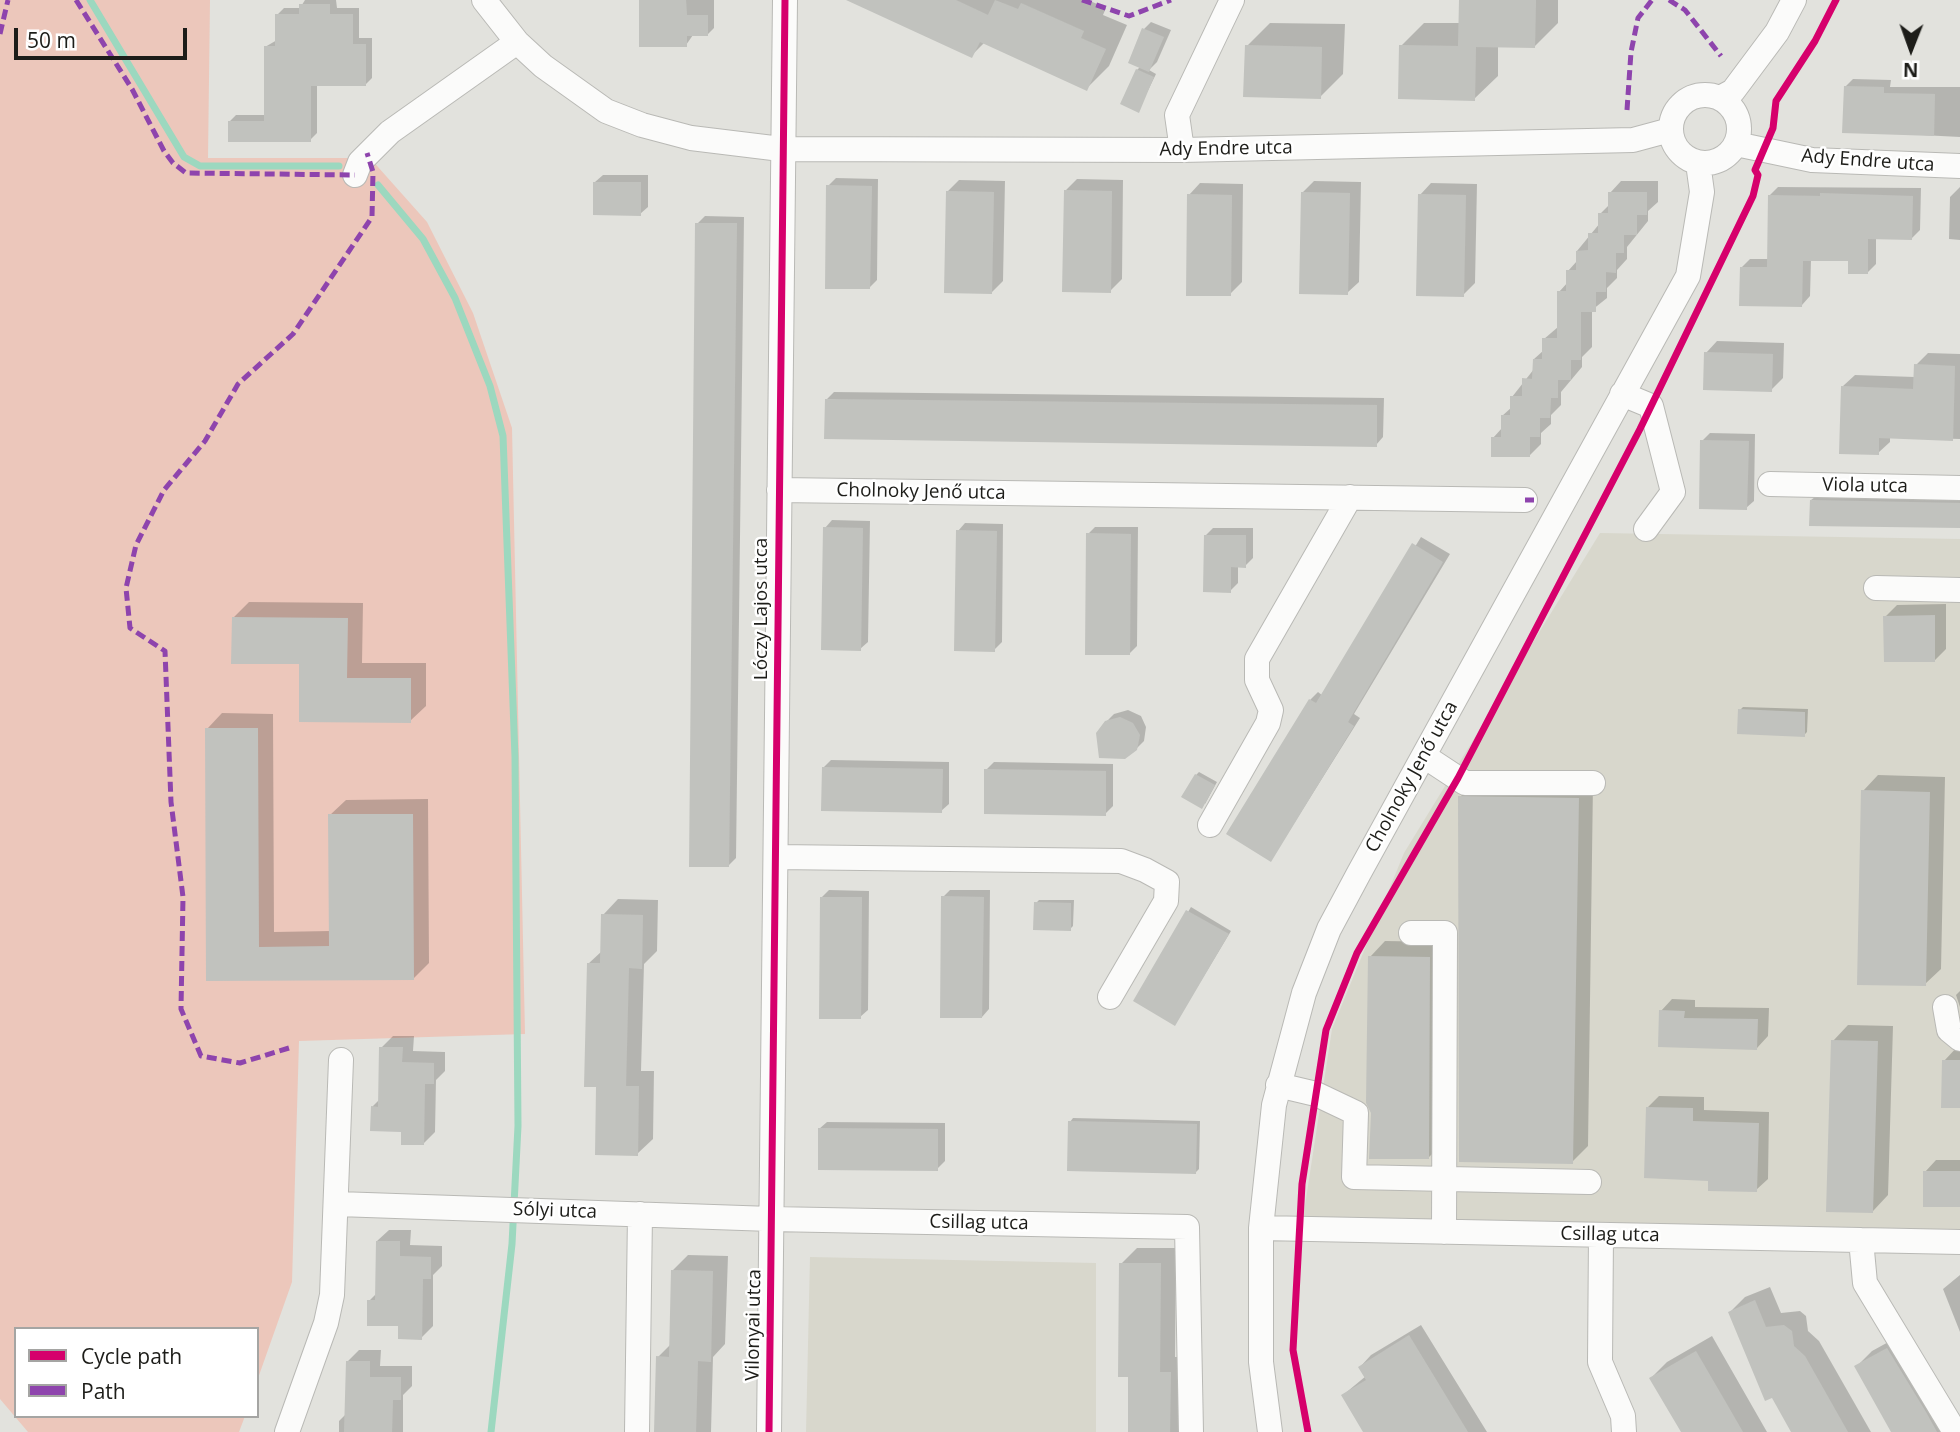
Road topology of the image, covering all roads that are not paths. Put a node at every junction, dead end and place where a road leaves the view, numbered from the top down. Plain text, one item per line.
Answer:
1 (484, 0) edge
2 (785, 0) edge
3 (1232, 0) edge
4 (1794, 0) edge
5 (517, 41) junction
6 (1720, 98) junction
7 (1670, 130) junction
8 (1736, 144) junction
9 (781, 149) junction
10 (1182, 150) junction
11 (1698, 163) junction
12 (1960, 166) edge
13 (355, 175) dead end
14 (1622, 394) junction
15 (1770, 484) dead end
16 (1960, 488) edge
17 (779, 490) junction
18 (1350, 497) junction
19 (1525, 500) dead end
20 (1646, 529) dead end
21 (1876, 588) dead end
22 (1960, 590) edge
23 (1423, 756) junction
24 (1593, 783) dead end
25 (1210, 825) dead end
26 (776, 857) junction
27 (1411, 933) dead end
28 (1110, 997) dead end
29 (1945, 1007) dead end
30 (1960, 1039) edge
31 (341, 1060) dead end
32 (1278, 1085) junction
33 (1444, 1179) junction
34 (1589, 1182) dead end
35 (338, 1205) junction
36 (640, 1214) junction
37 (771, 1219) junction
38 (1261, 1228) junction
39 (1444, 1232) junction
40 (1601, 1235) junction
41 (1861, 1240) junction
42 (1960, 1242) edge
43 (287, 1432) edge
44 (637, 1432) edge
45 (769, 1432) edge
46 (1191, 1432) edge
47 (1270, 1432) edge
48 (1624, 1432) edge
49 (1955, 1432) edge

1 - 5 street, Ady Endre utca
2 - 9 street, Lóczy Lajos utca
3 - 10 street
4 - 6 street
5 - 9 street, Ady Endre utca
5 - 13 street
6 - 7 street
6 - 8 street
7 - 10 street, Ady Endre utca
7 - 11 street
8 - 11 street
8 - 12 street, Ady Endre utca
9 - 10 street, Ady Endre utca
9 - 17 street, Lóczy Lajos utca
11 - 14 street, Cholnoky Jenő utca
14 - 20 street
14 - 23 street, Cholnoky Jenő utca
15 - 16 street, Viola utca
17 - 18 street, Cholnoky Jenő utca
17 - 26 street, Lóczy Lajos utca
18 - 19 street, Cholnoky Jenő utca
18 - 25 street
21 - 22 street
23 - 24 street
23 - 32 street, Cholnoky Jenő utca
26 - 28 street
26 - 37 street, Lóczy Lajos utca
27 - 33 street
29 - 30 street
31 - 35 street
32 - 33 street
32 - 38 street, Cholnoky Jenő utca
33 - 34 street
33 - 39 street
35 - 36 street, Sólyi utca
35 - 43 street
36 - 37 street, Sólyi utca
36 - 44 street
37 - 45 street, Vilonyai utca
37 - 46 street, Csillag utca
38 - 39 street, Csillag utca
38 - 47 street, Cholnoky Jenő utca
39 - 40 street, Csillag utca
40 - 41 street, Csillag utca
40 - 48 street
41 - 42 street, Csillag utca
41 - 49 street

